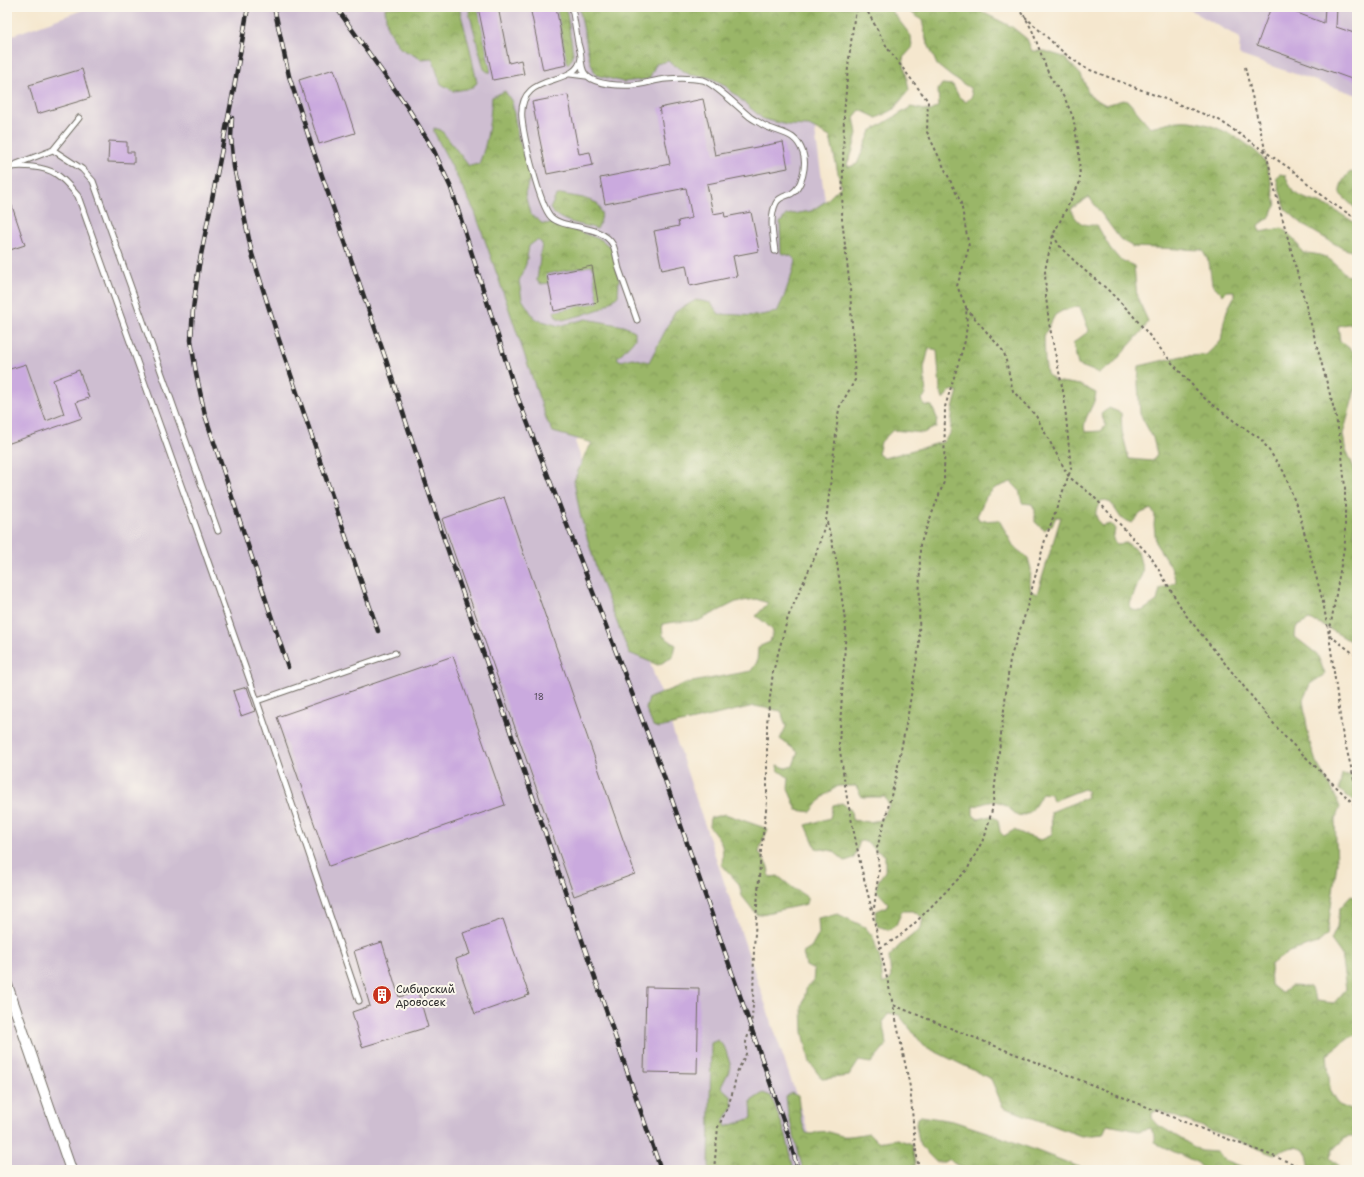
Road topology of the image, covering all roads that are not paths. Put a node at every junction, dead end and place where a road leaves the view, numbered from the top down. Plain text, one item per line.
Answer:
1 (572, 7) edge
2 (581, 57) junction
3 (570, 74) junction
4 (586, 76) junction
5 (79, 118) dead end
6 (53, 150) junction
7 (9, 167) edge
8 (775, 251) dead end
9 (637, 320) dead end
10 (218, 531) dead end
11 (395, 653) dead end
12 (257, 701) junction
13 (7, 985) edge
14 (359, 1001) dead end
15 (71, 1170) edge

1 - 2 lane
2 - 3 lane
2 - 4 lane
3 - 4 lane
3 - 9 lane
4 - 8 lane
5 - 6 lane
6 - 7 lane
6 - 10 lane
7 - 12 lane
11 - 12 lane
12 - 14 lane
13 - 15 street

